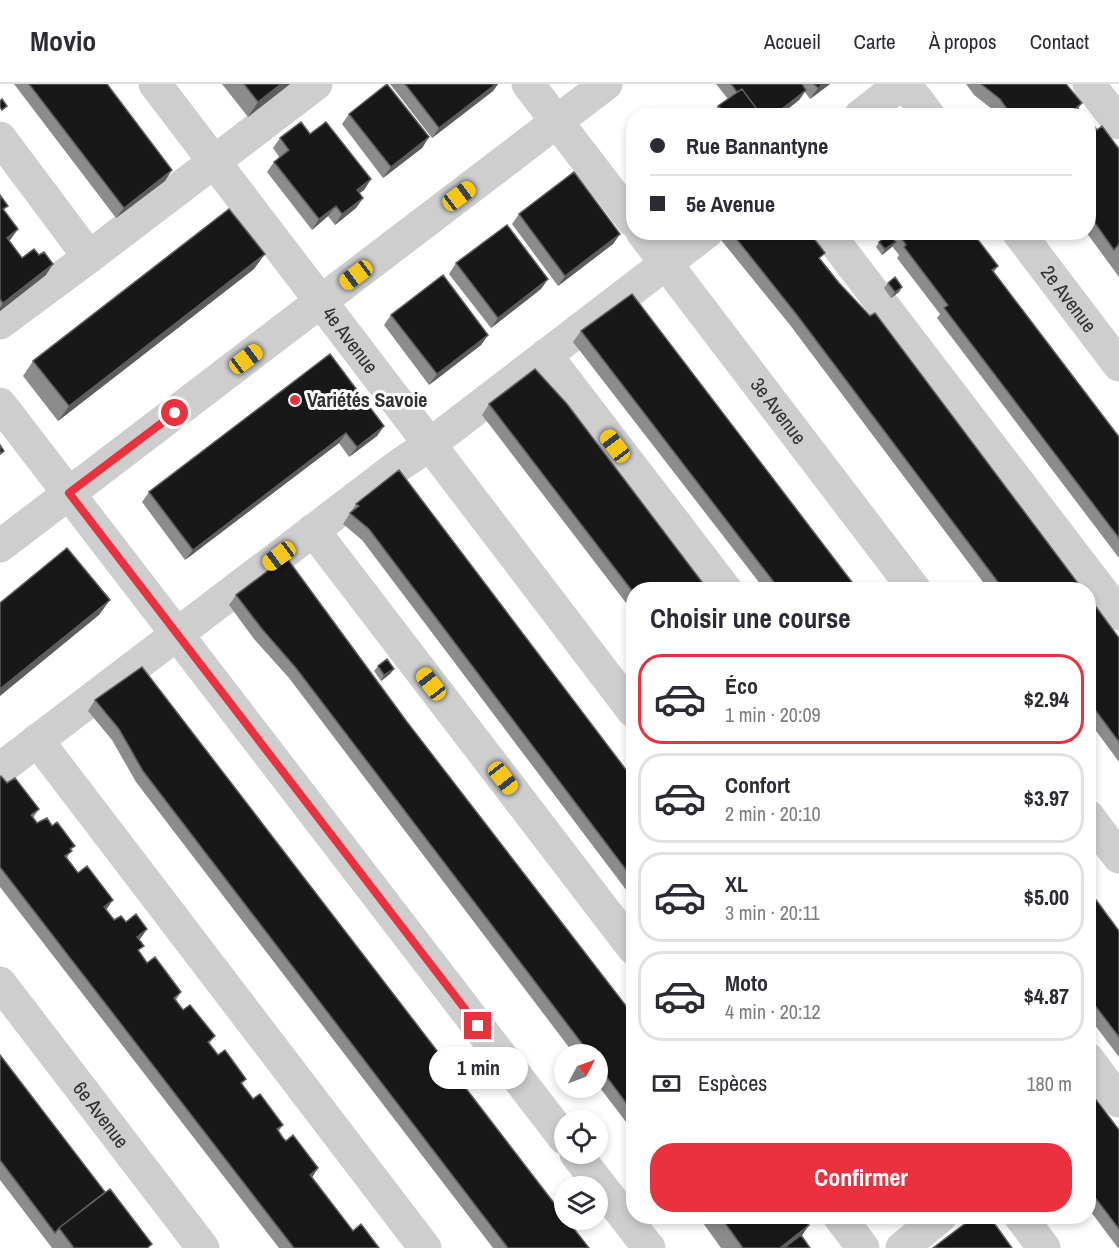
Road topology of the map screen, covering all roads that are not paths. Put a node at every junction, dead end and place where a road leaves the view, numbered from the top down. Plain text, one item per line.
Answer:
1 (155, 84) edge
2 (316, 84) edge
3 (528, 84) edge
4 (606, 84) edge
5 (903, 84) edge
6 (1089, 84) edge
7 (871, 108) edge
8 (922, 108) edge
9 (556, 122) junction
10 (1119, 123) edge
11 (0, 138) edge
12 (214, 162) junction
13 (626, 212) edge
14 (648, 240) edge
15 (697, 240) edge
16 (833, 240) edge
17 (1024, 240) edge
18 (89, 257) junction
19 (666, 264) junction
20 (320, 302) junction
21 (0, 323) edge
22 (546, 355) junction
23 (1119, 365) edge
24 (0, 404) edge
25 (429, 445) junction
26 (69, 493) junction
27 (314, 530) junction
28 (0, 546) edge
29 (720, 582) edge
30 (909, 582) edge
31 (1095, 582) edge
32 (1096, 584) edge
33 (1119, 614) edge
34 (176, 633) junction
35 (626, 702) edge
36 (37, 740) junction
37 (0, 769) edge
38 (1096, 827) edge
39 (1119, 857) edge
40 (626, 939) edge
41 (0, 983) edge
42 (1096, 1070) edge
43 (1119, 1101) edge
44 (554, 1125) edge
45 (584, 1164) edge
46 (626, 1218) edge
47 (630, 1224) edge
48 (845, 1224) edge
49 (931, 1224) edge
50 (1026, 1224) edge
51 (203, 1248) edge
52 (425, 1248) edge
53 (649, 1248) edge
54 (863, 1248) edge
55 (902, 1248) edge
56 (1044, 1248) edge

1 - 12 street, 4e Avenue
2 - 12 street
3 - 9 street
4 - 9 street
5 - 7 street
5 - 8 street
6 - 10 street
9 - 13 street
9 - 20 street
11 - 18 street
12 - 18 street
12 - 20 street, 4e Avenue
14 - 19 street, 3e Avenue
15 - 19 street
16 - 31 street
17 - 23 street, 2e Avenue
18 - 21 street
19 - 22 street
19 - 30 street, 3e Avenue
20 - 25 street, 4e Avenue
20 - 26 street
22 - 25 street
22 - 29 street
24 - 26 street
25 - 27 street
25 - 35 street, 4e Avenue
26 - 28 street
26 - 34 street
27 - 34 street
27 - 40 street
32 - 33 street
34 - 36 street
34 - 44 street
36 - 37 street
36 - 52 street
38 - 39 street
41 - 51 street, 6e Avenue
42 - 43 street
45 - 46 street
47 - 53 street
48 - 54 street
49 - 55 street
50 - 56 street

